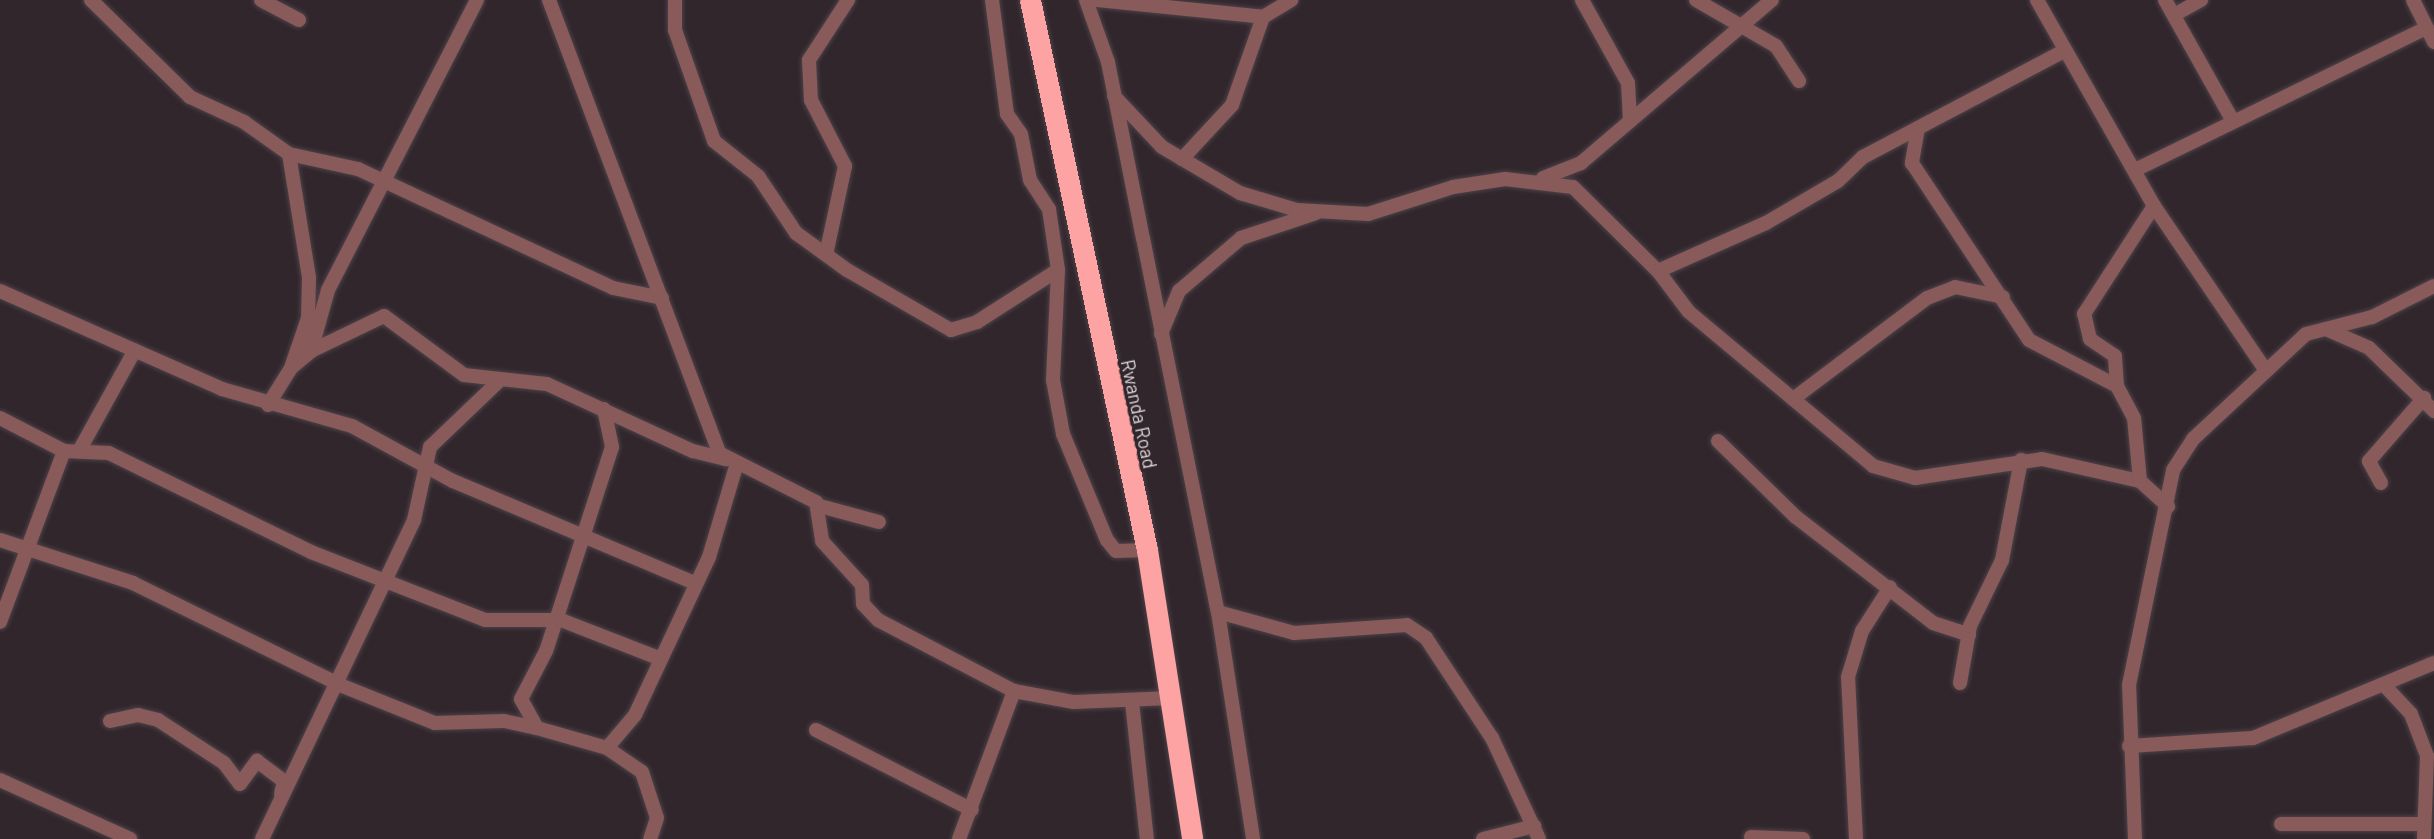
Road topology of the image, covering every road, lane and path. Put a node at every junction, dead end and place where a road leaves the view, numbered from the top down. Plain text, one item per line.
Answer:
1 (91, 0) edge
2 (261, 0) edge
3 (477, 0) edge
4 (549, 0) edge
5 (675, 0) edge
6 (848, 0) edge
7 (992, 0) edge
8 (1030, 0) edge
9 (1086, 0) edge
10 (1097, 0) edge
11 (1292, 0) edge
12 (1582, 0) edge
13 (1696, 0) edge
14 (1772, 0) edge
15 (2037, 0) edge
16 (2165, 0) edge
17 (2201, 0) edge
18 (2413, 0) edge
19 (2174, 15) junction
20 (1263, 17) junction
21 (299, 20) dead end
22 (1744, 23) junction
23 (2426, 28) junction
24 (2434, 42) edge
25 (2062, 52) junction
26 (1799, 81) dead end
27 (1114, 96) junction
28 (1630, 121) junction
29 (2233, 121) junction
30 (1918, 128) junction
31 (289, 154) junction
32 (1182, 159) junction
33 (2135, 170) junction
34 (382, 180) junction
35 (1538, 180) junction
36 (2154, 206) junction
37 (1316, 214) junction
38 (827, 250) junction
39 (1058, 270) junction
40 (1658, 271) junction
41 (2434, 286) edge
42 (0, 291) edge
43 (2003, 297) junction
44 (662, 298) junction
45 (2326, 329) junction
46 (1160, 337) junction
47 (135, 350) junction
48 (311, 351) junction
49 (291, 368) junction
50 (2266, 371) junction
51 (497, 383) junction
52 (2117, 386) junction
53 (2424, 398) junction
54 (1793, 399) junction
55 (268, 405) junction
56 (604, 409) junction
57 (2434, 411) edge
58 (0, 418) edge
59 (1718, 441) dead end
60 (72, 451) junction
61 (2021, 460) junction
62 (731, 461) junction
63 (423, 467) junction
64 (2140, 481) junction
65 (2381, 483) dead end
66 (820, 506) junction
67 (2168, 506) junction
68 (879, 522) dead end
69 (583, 535) junction
70 (0, 540) edge
71 (30, 550) junction
72 (1147, 550) junction
73 (388, 578) junction
74 (694, 583) junction
75 (1890, 587) junction
76 (1217, 612) junction
77 (553, 619) junction
78 (0, 621) edge
79 (1969, 635) junction
80 (661, 659) junction
81 (2434, 663) edge
82 (1959, 683) dead end
83 (340, 685) junction
84 (2385, 686) junction
85 (1014, 691) junction
86 (1171, 698) junction
87 (1132, 702) junction
88 (110, 721) dead end
89 (537, 728) junction
90 (816, 730) dead end
91 (2129, 746) junction
92 (607, 748) junction
93 (0, 780) edge
94 (277, 809) junction
95 (972, 810) junction
96 (2281, 824) dead end
97 (2423, 824) junction
98 (1536, 833) edge
99 (1751, 837) dead end
100 (131, 839) edge
101 (262, 839) edge
102 (650, 839) edge
103 (959, 839) edge
104 (1147, 839) edge
105 (1192, 839) edge
106 (1253, 839) edge
107 (1483, 839) edge
108 (1803, 839) edge
109 (1856, 839) edge
110 (2135, 839) edge
111 (2424, 839) edge

1 - 31 street
2 - 21 street
3 - 34 street
4 - 44 street
5 - 38 street
6 - 38 street
7 - 39 street
8 - 72 highway, Rwanda Road
9 - 27 street
10 - 20 street
11 - 20 street
12 - 28 street
13 - 22 street
14 - 22 street
15 - 25 street
16 - 19 street
17 - 19 street
18 - 23 street
19 - 29 street
20 - 32 street
22 - 26 street
22 - 28 street
23 - 24 street
23 - 29 street
25 - 30 street
25 - 33 street
27 - 32 street
27 - 46 street
28 - 35 street
29 - 33 street
30 - 40 street
30 - 43 street
31 - 34 street
31 - 49 street
32 - 37 street
33 - 36 street
34 - 44 street
34 - 48 street
35 - 37 street
35 - 40 street
36 - 50 street
36 - 52 street
37 - 46 street
38 - 39 street
39 - 72 street
40 - 54 street
41 - 45 street
42 - 47 street
43 - 52 street
43 - 54 street
44 - 62 street
45 - 50 street
45 - 53 street
46 - 76 street
47 - 55 street
47 - 60 street
48 - 49 street
48 - 51 street
49 - 55 street
50 - 67 street
51 - 56 street
51 - 63 street
52 - 64 street
53 - 57 street
53 - 65 street
54 - 61 street
55 - 63 street
56 - 62 street
56 - 69 street
58 - 60 street
59 - 75 street
60 - 71 street
60 - 73 street
61 - 64 street
61 - 79 street
62 - 66 street
62 - 74 street
63 - 69 street
63 - 73 street
64 - 67 street
66 - 68 street
66 - 85 street
67 - 91 street
69 - 74 street
69 - 77 street
70 - 71 street
71 - 78 street
71 - 83 street
72 - 86 highway, Rwanda Road
73 - 77 street
73 - 83 street
74 - 80 street
75 - 79 street
75 - 109 street
76 - 98 street
76 - 106 street
77 - 80 street
77 - 89 street
79 - 82 street
80 - 92 street
81 - 84 street
83 - 89 street
83 - 94 street
84 - 91 street
84 - 97 street
85 - 87 street
85 - 95 street
86 - 87 street
86 - 105 highway, Rwanda Road
87 - 104 street
88 - 94 street
89 - 92 street
90 - 95 street
91 - 110 street
92 - 102 street
93 - 100 street
94 - 101 street
95 - 103 street
96 - 97 street
97 - 111 street
98 - 107 street
99 - 108 street

